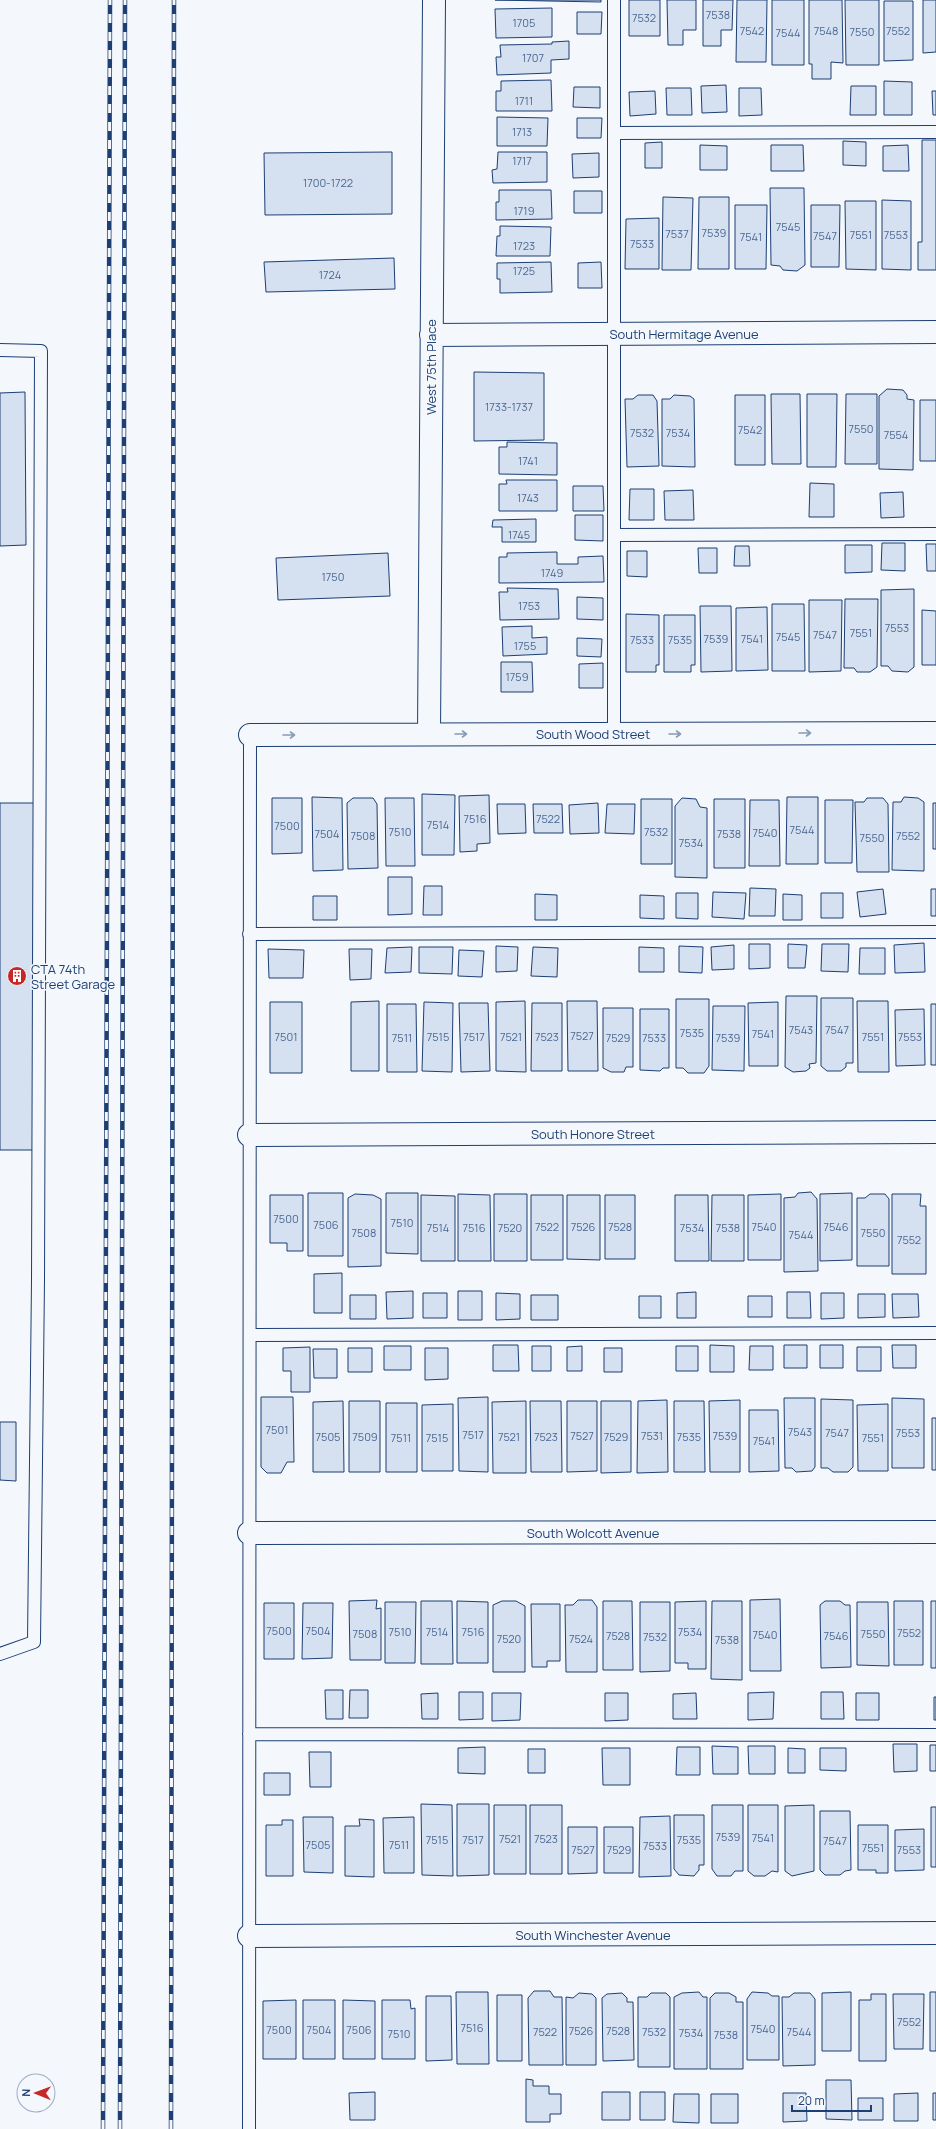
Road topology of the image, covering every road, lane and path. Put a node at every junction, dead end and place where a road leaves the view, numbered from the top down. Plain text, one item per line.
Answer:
1 (434, 0) edge
2 (614, 0) edge
3 (936, 132) edge
4 (614, 133) junction
5 (936, 332) edge
6 (614, 334) junction
7 (431, 335) junction
8 (0, 350) edge
9 (936, 534) edge
10 (614, 535) junction
11 (936, 733) edge
12 (429, 734) junction
13 (614, 734) junction
14 (250, 735) joint
15 (936, 932) edge
16 (249, 934) junction
17 (936, 1132) edge
18 (250, 1135) junction
19 (936, 1333) edge
20 (250, 1335) junction
21 (936, 1532) edge
22 (249, 1533) junction
23 (0, 1654) edge
24 (249, 1734) junction
25 (936, 1735) edge
26 (936, 1933) edge
27 (249, 1936) junction
28 (249, 2129) edge

1 - 7 street, West 75th Place
2 - 4 lane
3 - 4 lane
4 - 6 lane
5 - 6 street, South Hermitage Avenue
6 - 7 street, South Hermitage Avenue
6 - 10 lane
7 - 12 street, West 75th Place
8 - 23 lane
9 - 10 lane
10 - 13 lane
13 -> 11 street, South Wood Street
12 -> 13 street, South Wood Street
14 -> 12 street, South Wood Street
14 - 16 lane
15 - 16 lane
16 - 18 lane
17 - 18 street, South Honore Street
18 - 20 lane
19 - 20 lane
20 - 22 lane
21 - 22 street, South Wolcott Avenue
22 - 24 lane
24 - 25 lane
24 - 27 lane
26 - 27 street, South Winchester Avenue
27 - 28 lane

